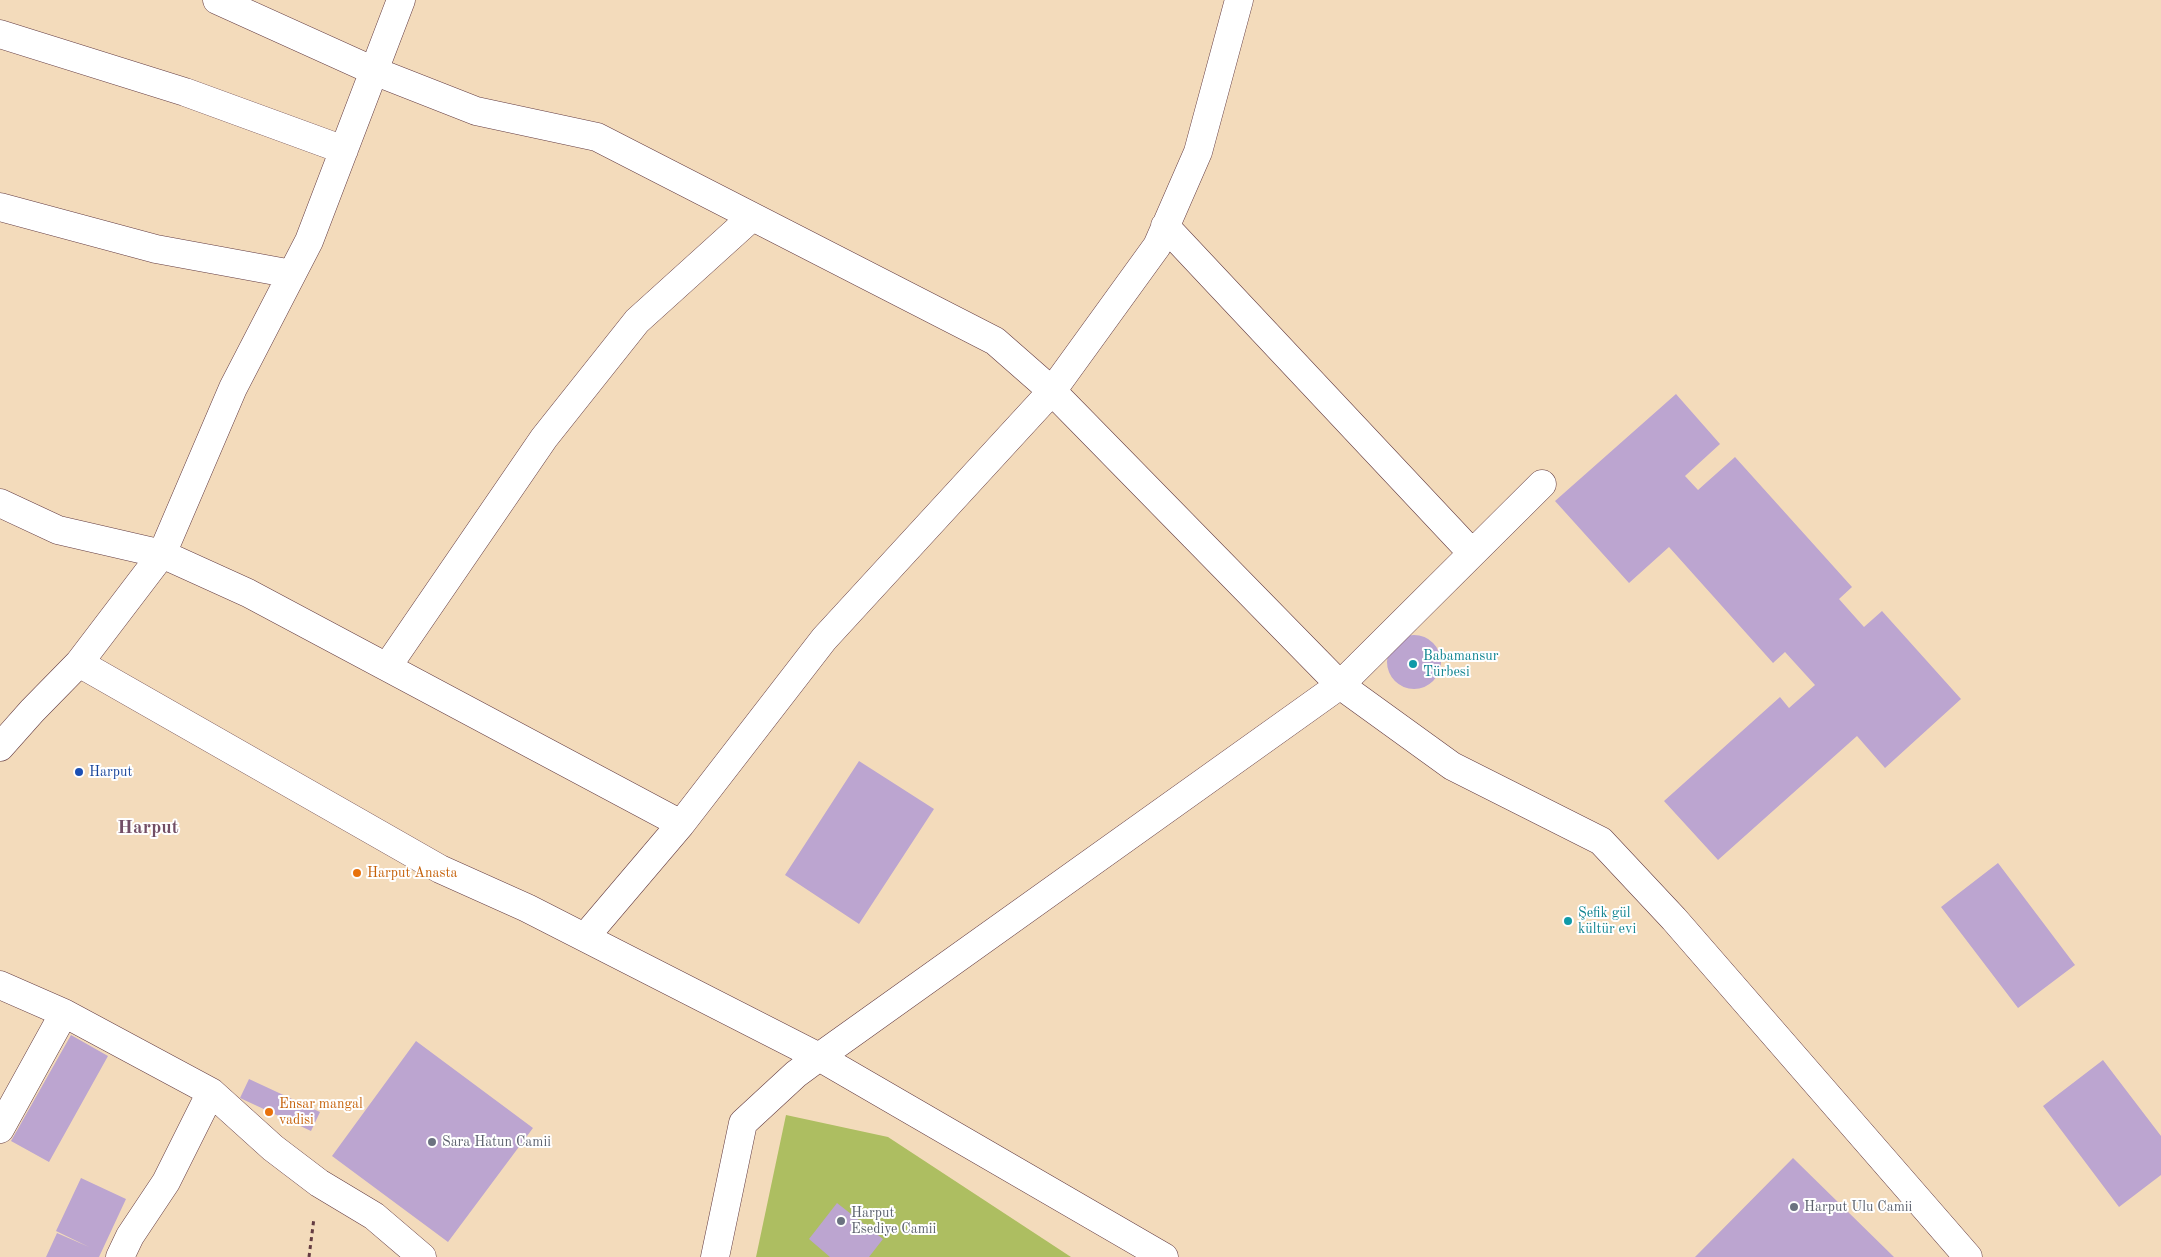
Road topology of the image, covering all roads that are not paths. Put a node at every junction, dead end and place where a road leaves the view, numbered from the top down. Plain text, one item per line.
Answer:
1 (217, 0) edge
2 (401, 0) edge
3 (1239, 0) edge
4 (0, 34) edge
5 (374, 71) junction
6 (344, 150) junction
7 (0, 208) edge
8 (752, 217) junction
9 (1165, 226) junction
10 (292, 274) junction
11 (1052, 391) junction
12 (1542, 484) dead end
13 (0, 503) edge
14 (1472, 553) junction
15 (162, 554) junction
16 (79, 663) junction
17 (387, 667) junction
18 (1340, 685) junction
19 (0, 747) edge
20 (681, 824) junction
21 (585, 937) junction
22 (0, 985) edge
23 (64, 1013) junction
24 (819, 1057) junction
25 (211, 1092) junction
26 (0, 1129) edge
27 (120, 1257) edge
28 (422, 1257) edge
29 (715, 1257) edge
30 (1164, 1257) edge
31 (1968, 1257) edge

1 - 5 street
2 - 5 street
3 - 9 street
4 - 6 street
5 - 6 street
5 - 8 street
6 - 10 street
7 - 10 street
8 - 11 street
8 - 17 street
9 - 11 street
9 - 14 street
10 - 15 street
11 - 18 street
11 - 20 street
12 - 14 street
13 - 15 street
14 - 18 street
15 - 16 street
15 - 17 street
16 - 19 street
16 - 21 street
17 - 20 street
18 - 24 street
18 - 31 street
20 - 21 street
21 - 24 street
22 - 23 street
23 - 25 street
23 - 26 street
24 - 29 street
24 - 30 street
25 - 27 street
25 - 28 street

